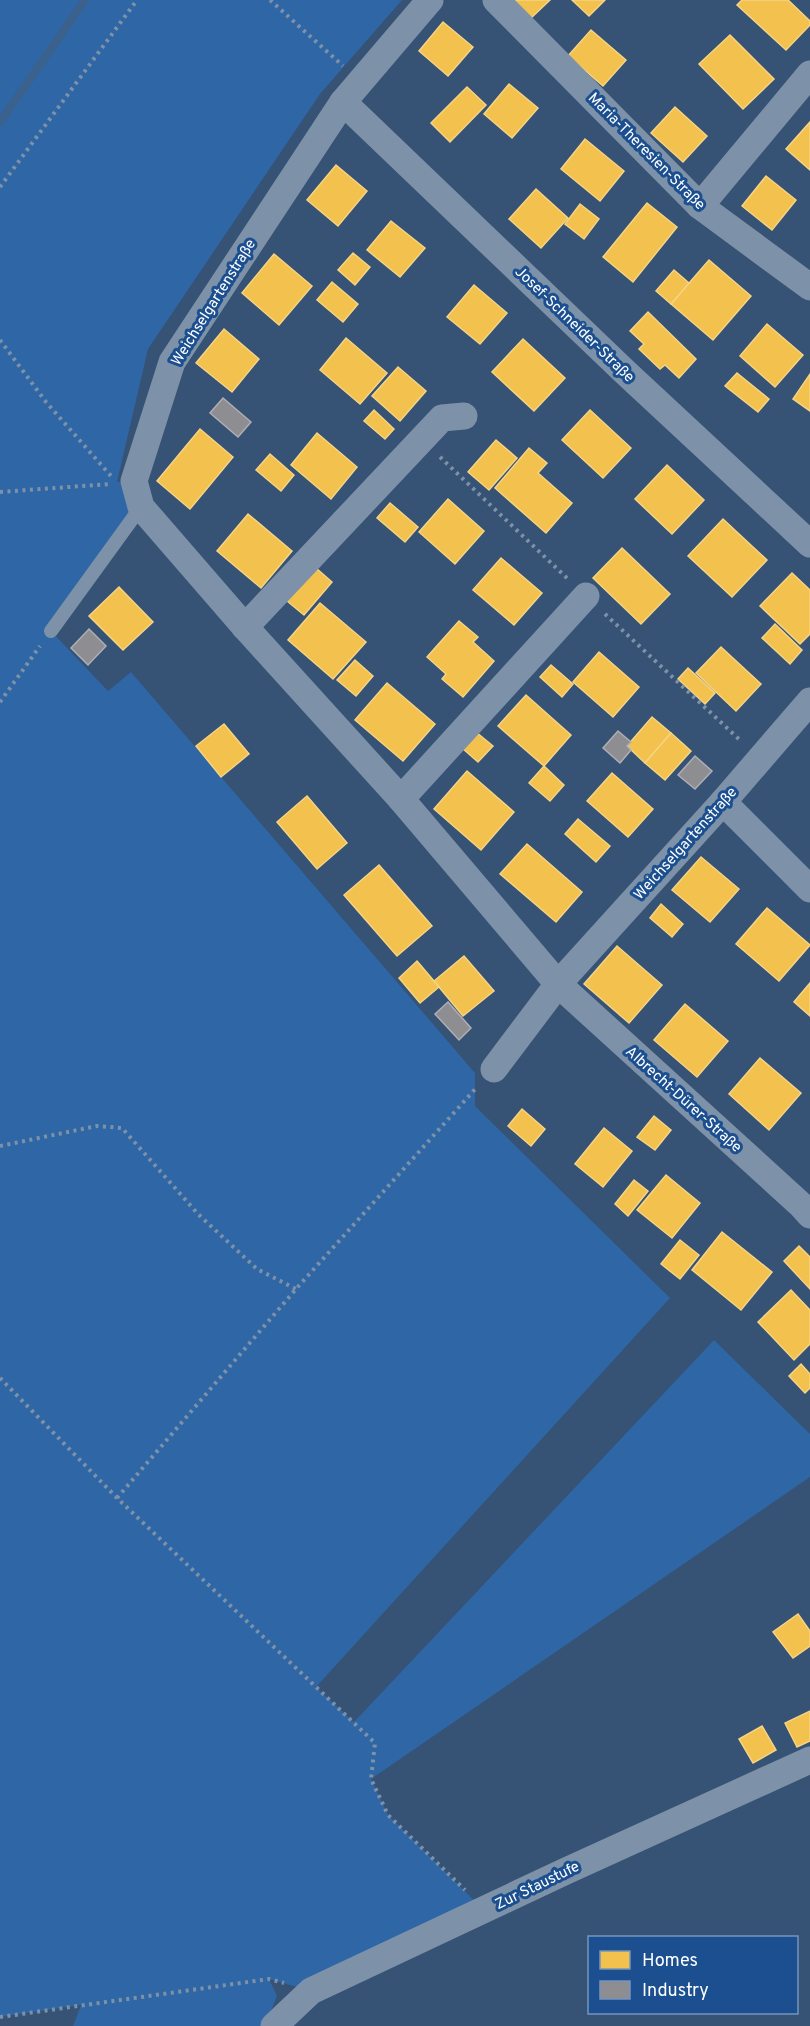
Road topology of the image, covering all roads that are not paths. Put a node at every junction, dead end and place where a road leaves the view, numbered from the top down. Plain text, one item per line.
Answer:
1 (430, 0) edge
2 (496, 0) edge
3 (810, 74) edge
4 (351, 92) junction
5 (700, 206) junction
6 (810, 287) edge
7 (464, 416) dead end
8 (141, 507) junction
9 (810, 544) edge
10 (586, 596) road end
11 (244, 627) junction
12 (51, 631) road end
13 (810, 701) edge
14 (401, 799) junction
15 (723, 802) junction
16 (810, 890) edge
17 (558, 984) junction
18 (494, 1068) road end
19 (810, 1215) edge
20 (810, 1760) edge
21 (274, 2026) edge

1 - 4 street, Weichselgartenstraße
2 - 5 street, Maria-Theresien-Straße
3 - 5 street
4 - 8 street, Weichselgartenstraße
4 - 9 street, Josef-Schneider-Straße
5 - 6 street, Maria-Theresien-Straße
7 - 11 street
8 - 11 street, Weichselgartenstraße
8 - 12 lane
10 - 14 street
11 - 14 street, Weichselgartenstraße
13 - 15 street, Weichselgartenstraße
14 - 17 street, Weichselgartenstraße
15 - 16 street
15 - 17 street, Weichselgartenstraße
17 - 18 street, Weichselgartenstraße
17 - 19 street, Albrecht-Dürer-Straße
20 - 21 street, Zur Staustufe

